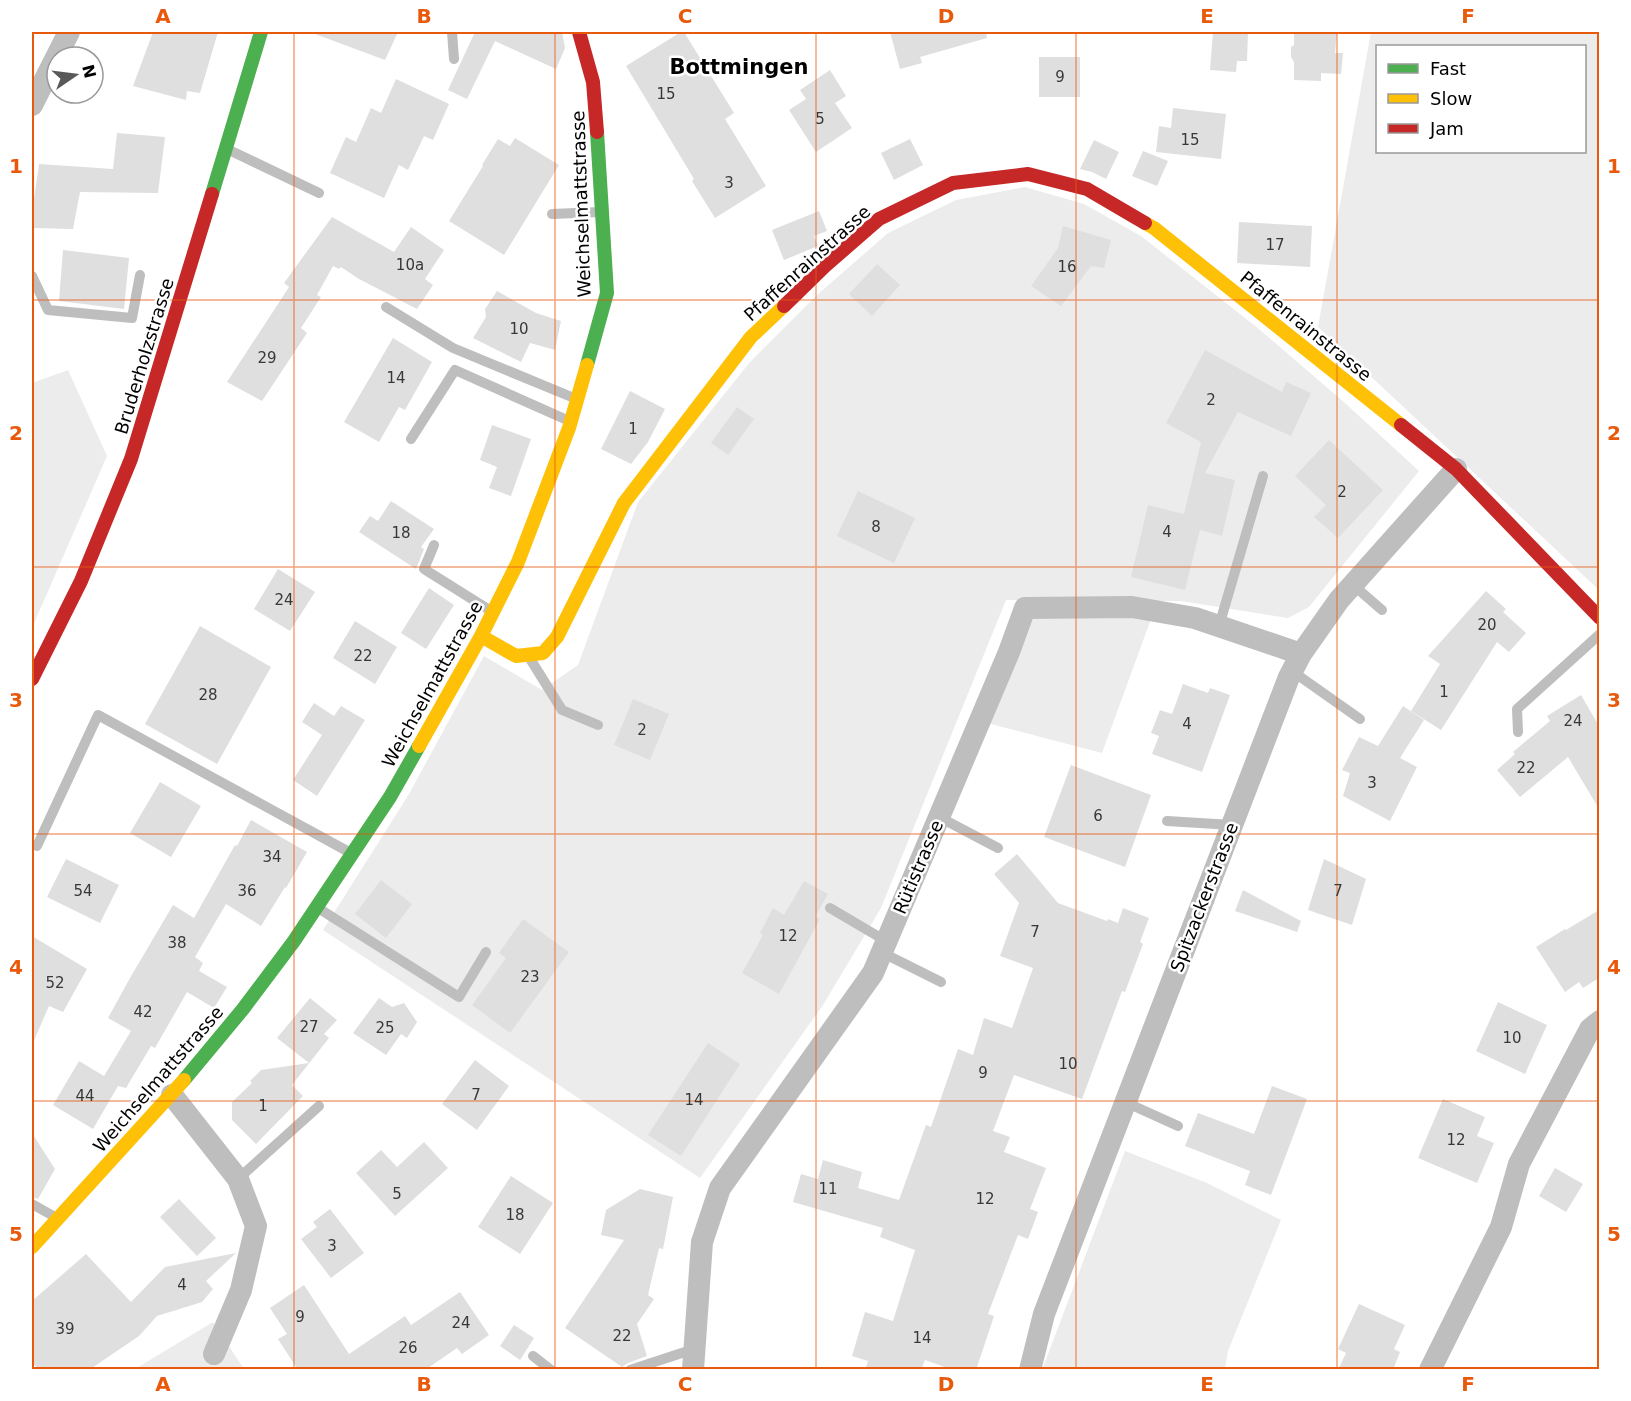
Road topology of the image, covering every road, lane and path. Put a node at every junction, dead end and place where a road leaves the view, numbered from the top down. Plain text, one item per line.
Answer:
1 (69, 32) edge
2 (261, 32) edge
3 (452, 32) edge
4 (579, 32) edge
5 (454, 59) dead end
6 (32, 105) edge
7 (226, 149) junction
8 (319, 193) dead end
9 (603, 212) junction
10 (552, 214) dead end
11 (140, 274) dead end
12 (32, 276) edge
13 (386, 307) dead end
14 (576, 400) junction
15 (570, 422) junction
16 (411, 439) dead end
17 (1456, 469) junction
18 (1263, 476) dead end
19 (434, 545) dead end
20 (1352, 584) junction
21 (1382, 610) dead end
22 (493, 612) junction
23 (1599, 618) edge
24 (1219, 626) junction
25 (1599, 634) edge
26 (481, 636) junction
27 (528, 654) junction
28 (1296, 663) junction
29 (32, 679) edge
30 (1360, 719) dead end
31 (598, 725) dead end
32 (1518, 732) dead end
33 (939, 817) junction
34 (1167, 821) dead end
35 (1232, 825) junction
36 (37, 846) dead end
37 (998, 848) dead end
38 (352, 854) junction
39 (317, 907) junction
40 (830, 909) dead end
41 (884, 947) junction
42 (486, 952) dead end
43 (941, 982) dead end
44 (1599, 1021) edge
45 (172, 1095) junction
46 (1125, 1102) junction
47 (320, 1106) dead end
48 (1178, 1126) dead end
49 (238, 1179) junction
50 (32, 1204) edge
51 (58, 1219) junction
52 (32, 1247) edge
53 (214, 1354) dead end
54 (533, 1356) dead end
55 (694, 1359) edge
56 (551, 1370) edge
57 (630, 1370) edge
58 (1030, 1370) edge
59 (1431, 1370) edge

1 - 6 street
2 - 7 street, Bruderholzstrasse
3 - 5 lane
4 - 9 street, Weichselmattstrasse
7 - 8 lane
7 - 29 street, Bruderholzstrasse
9 - 10 lane
9 - 14 street, Weichselmattstrasse
11 - 12 lane
13 - 14 lane
14 - 15 street, Weichselmattstrasse
15 - 16 lane
15 - 22 street, Weichselmattstrasse
17 - 20 street, Spitzackerstrasse
17 - 23 street, Pfaffenrainstrasse
17 - 27 street, Pfaffenrainstrasse
18 - 24 lane
19 - 22 lane
20 - 21 lane
20 - 28 street, Spitzackerstrasse
22 - 26 street, Weichselmattstrasse
24 - 28 street, Rütistrasse
24 - 33 street, Rütistrasse
25 - 32 lane
26 - 27 street
26 - 38 street, Weichselmattstrasse
27 - 31 lane
28 - 30 lane
28 - 35 street, Spitzackerstrasse
33 - 37 lane
33 - 41 street, Rütistrasse
34 - 35 lane
35 - 46 street, Spitzackerstrasse
36 - 38 lane
38 - 39 street, Weichselmattstrasse
39 - 42 lane
39 - 45 street, Weichselmattstrasse
40 - 41 lane
41 - 43 lane
41 - 55 street, Rütistrasse
44 - 59 street
45 - 49 street
45 - 51 street, Weichselmattstrasse
46 - 48 lane
46 - 58 street, Spitzackerstrasse
47 - 49 lane
49 - 53 street
50 - 51 lane
51 - 52 street, Weichselmattstrasse
54 - 56 lane
55 - 57 lane

